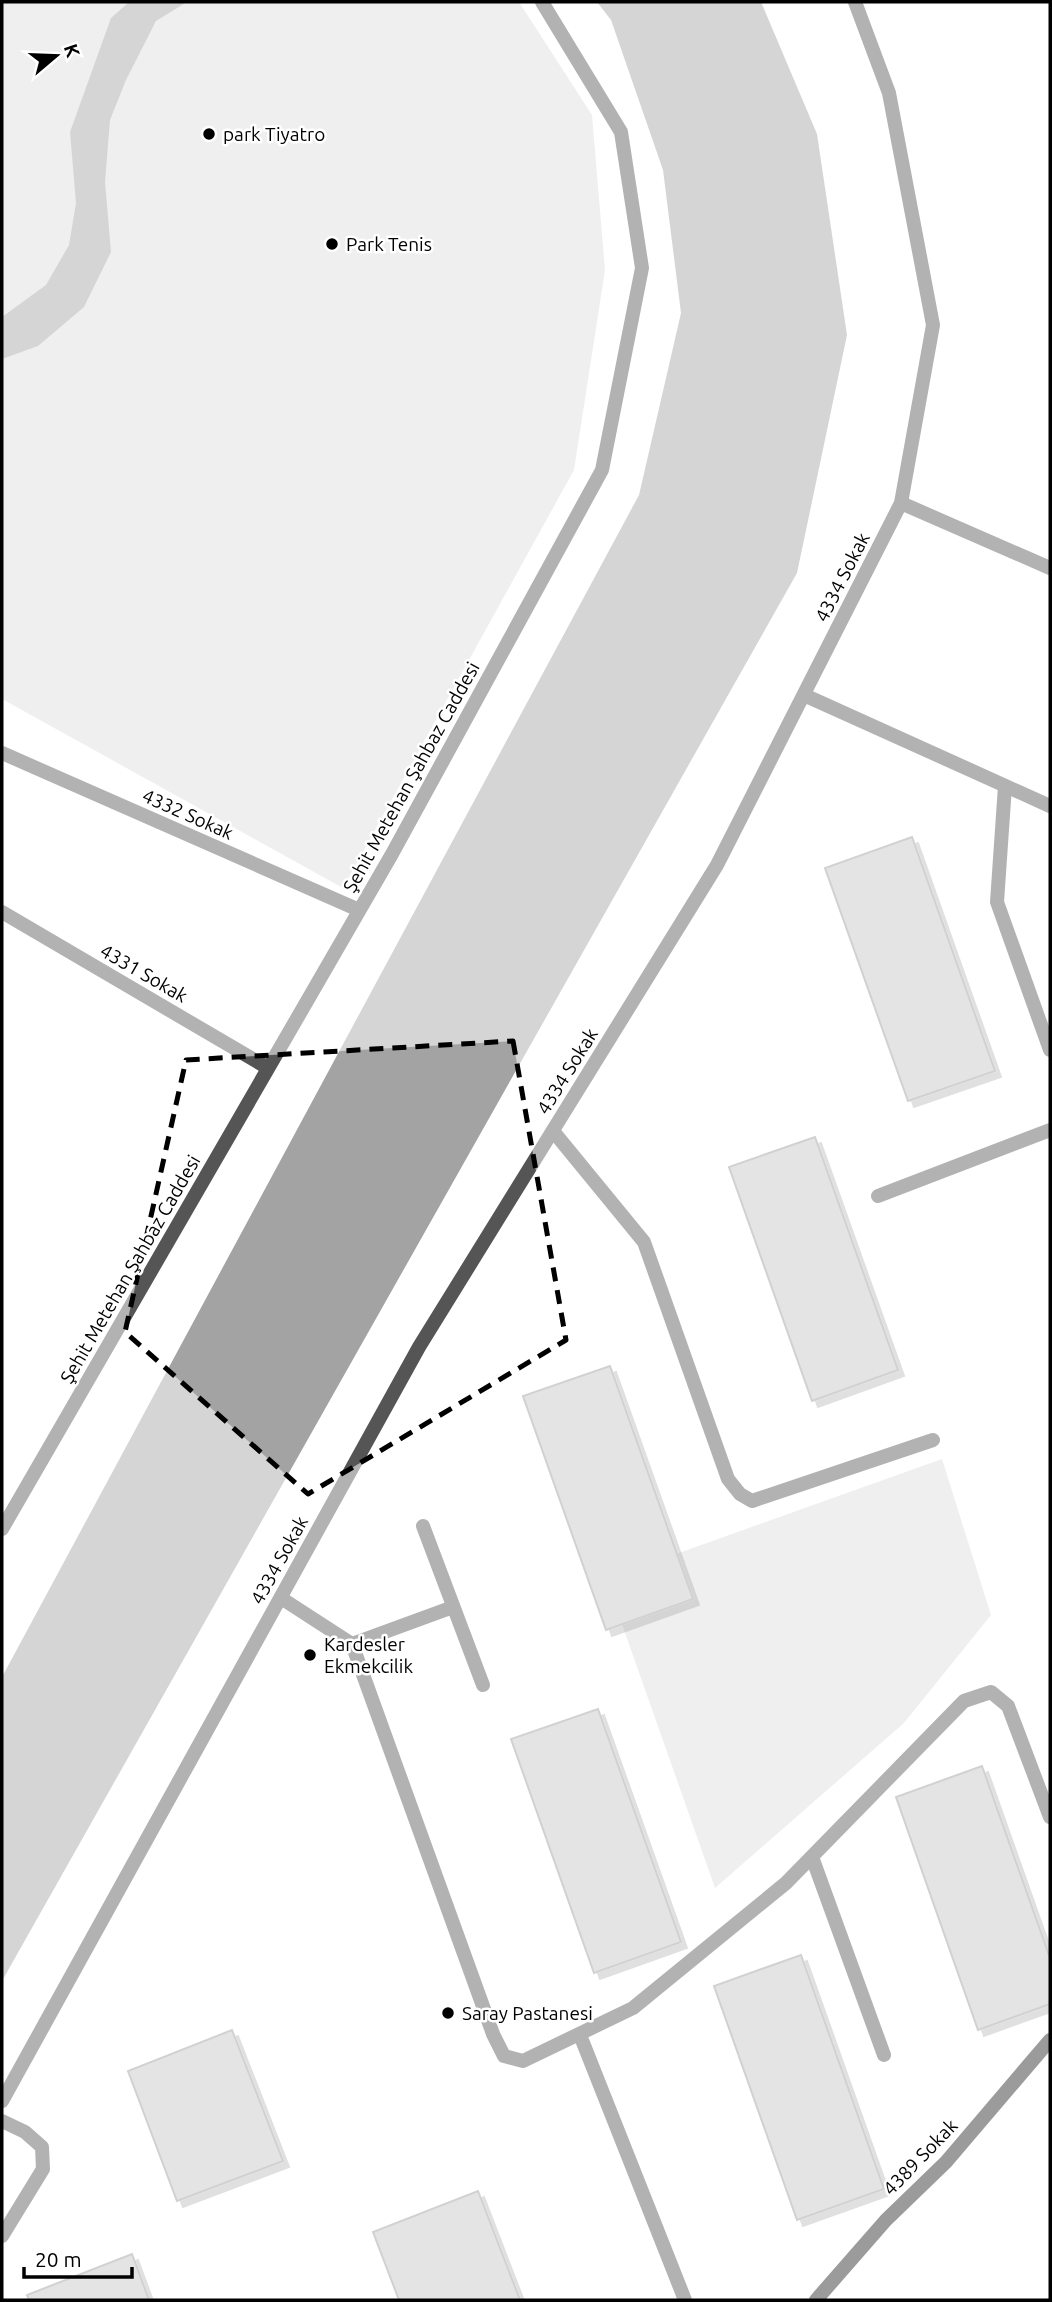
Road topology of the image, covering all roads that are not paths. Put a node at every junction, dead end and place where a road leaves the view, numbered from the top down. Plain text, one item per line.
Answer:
1 (542, 2) edge
2 (855, 2) edge
3 (901, 503) junction
4 (1050, 568) edge
5 (804, 695) junction
6 (2, 754) edge
7 (1005, 786) junction
8 (1050, 806) edge
9 (359, 910) junction
10 (2, 912) edge
11 (1050, 1050) edge
12 (268, 1068) junction
13 (1050, 1130) edge
14 (553, 1131) junction
15 (878, 1196) dead end
16 (933, 1440) dead end
17 (424, 1526) dead end
18 (2, 1529) edge
19 (281, 1598) junction
20 (453, 1607) junction
21 (352, 1644) junction
22 (483, 1685) dead end
23 (1050, 1817) edge
24 (812, 1857) junction
25 (580, 2035) junction
26 (1050, 2040) edge
27 (884, 2055) dead end
28 (2, 2101) edge
29 (2, 2121) edge
30 (2, 2236) edge
31 (685, 2300) edge
32 (816, 2300) edge

1 - 9 street, Şehit Metehan Şahbaz Caddesi
2 - 3 street, 4334 Sokak
3 - 4 street
3 - 5 street, 4334 Sokak
5 - 7 street
5 - 14 street, 4334 Sokak
6 - 9 street, 4332 Sokak
7 - 8 street
7 - 11 street
9 - 12 street, Şehit Metehan Şahbaz Caddesi
10 - 12 street, 4331 Sokak
12 - 18 street, Şehit Metehan Şahbaz Caddesi
13 - 15 street
14 - 16 street
14 - 19 street, 4334 Sokak
17 - 20 street
19 - 21 street
19 - 28 street, 4334 Sokak
20 - 21 street
20 - 22 street
21 - 25 street
23 - 24 street
24 - 25 street
24 - 27 street
25 - 31 street
26 - 32 main road, 4389 Sokak
29 - 30 street

